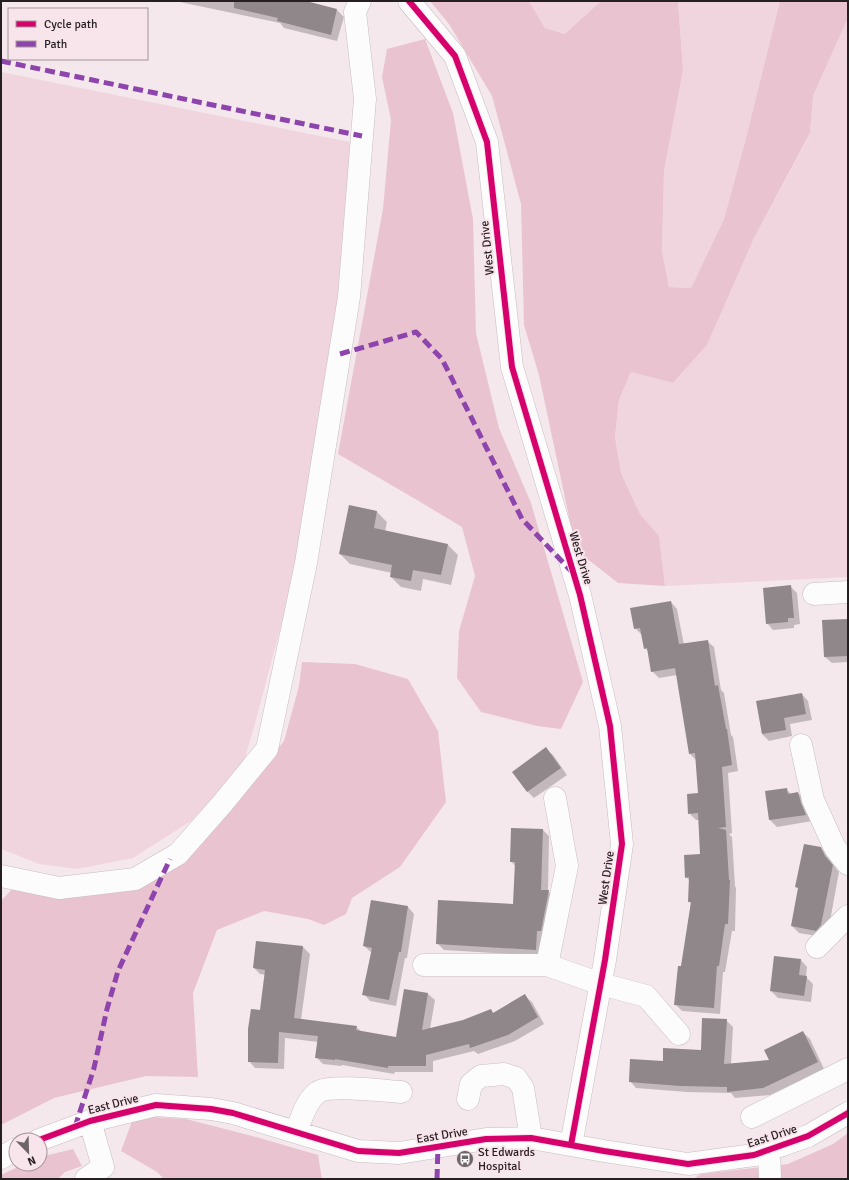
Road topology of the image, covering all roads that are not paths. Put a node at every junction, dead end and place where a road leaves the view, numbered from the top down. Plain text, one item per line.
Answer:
1 (360, 1) edge
2 (408, 1) edge
3 (848, 592) edge
4 (814, 594) dead end
5 (801, 745) dead end
6 (555, 798) dead end
7 (848, 864) edge
8 (1, 876) edge
9 (848, 916) edge
10 (817, 947) dead end
11 (424, 965) dead end
12 (547, 965) junction
13 (601, 984) junction
14 (679, 1034) dead end
15 (848, 1069) edge
16 (401, 1092) dead end
17 (468, 1099) dead end
18 (848, 1113) edge
19 (752, 1116) dead end
20 (90, 1121) junction
21 (296, 1132) junction
22 (48, 1137) edge
23 (532, 1138) junction
24 (571, 1145) junction
25 (769, 1150) junction
26 (86, 1179) edge
27 (770, 1179) edge

1 - 8 street
2 - 13 street, West Drive
3 - 4 street
5 - 7 street
6 - 12 street
9 - 10 street
11 - 12 street
12 - 13 street
13 - 14 street
13 - 24 street, West Drive
15 - 19 street
16 - 21 street
17 - 23 street
18 - 25 street, East Drive
20 - 21 street, East Drive
20 - 22 street, East Drive
20 - 26 street
21 - 23 street, East Drive
23 - 24 street, East Drive
24 - 25 street, East Drive
25 - 27 street

